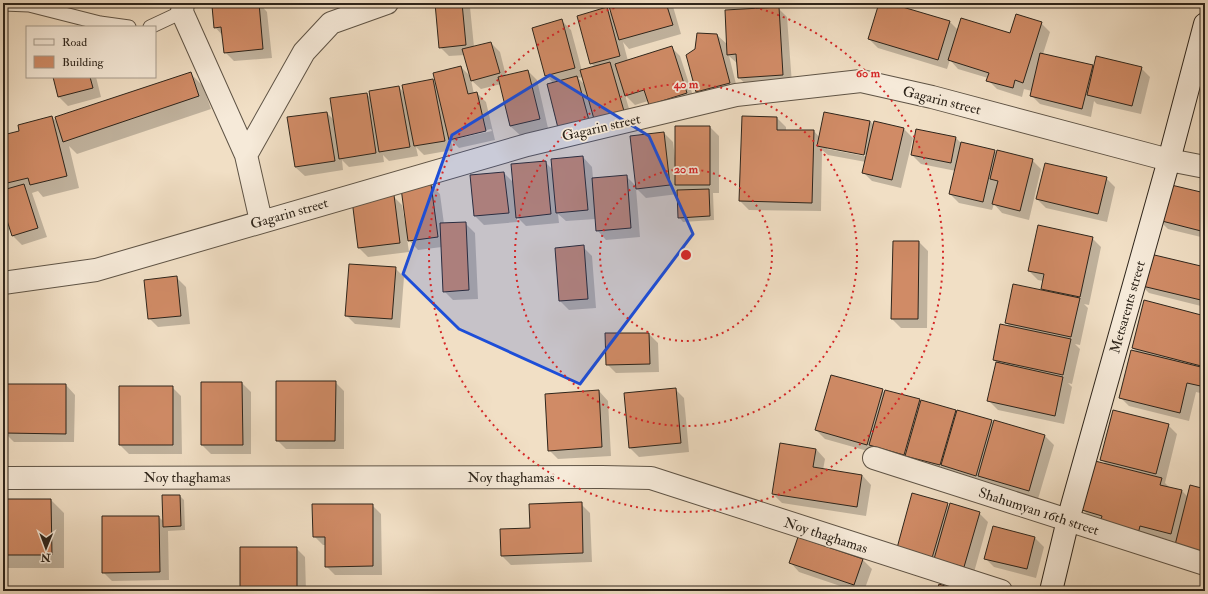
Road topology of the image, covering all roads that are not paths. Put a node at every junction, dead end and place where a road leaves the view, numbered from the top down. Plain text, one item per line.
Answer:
1 (387, 3) edge
2 (3, 4) edge
3 (182, 7) edge
4 (1205, 24) edge
5 (122, 26) edge
6 (152, 26) edge
7 (246, 155) junction
8 (1169, 160) junction
9 (1205, 167) edge
10 (262, 221) junction
11 (3, 283) edge
12 (874, 458) dead end
13 (3, 478) edge
14 (1068, 520) junction
15 (1205, 564) edge
16 (1001, 591) edge
17 (1051, 591) edge

1 - 7 street
2 - 5 lane
3 - 6 lane
3 - 7 street
4 - 8 street, Metsarents street
7 - 10 street
8 - 9 street, Gagarin street
8 - 10 street, Gagarin street
8 - 14 street, Metsarents street
10 - 11 street, Gagarin street
12 - 14 street, Shahumyan 16th street
13 - 16 street, Noy thaghamas
14 - 15 street, Shahumyan 16th street
14 - 17 street, Metsarents street

